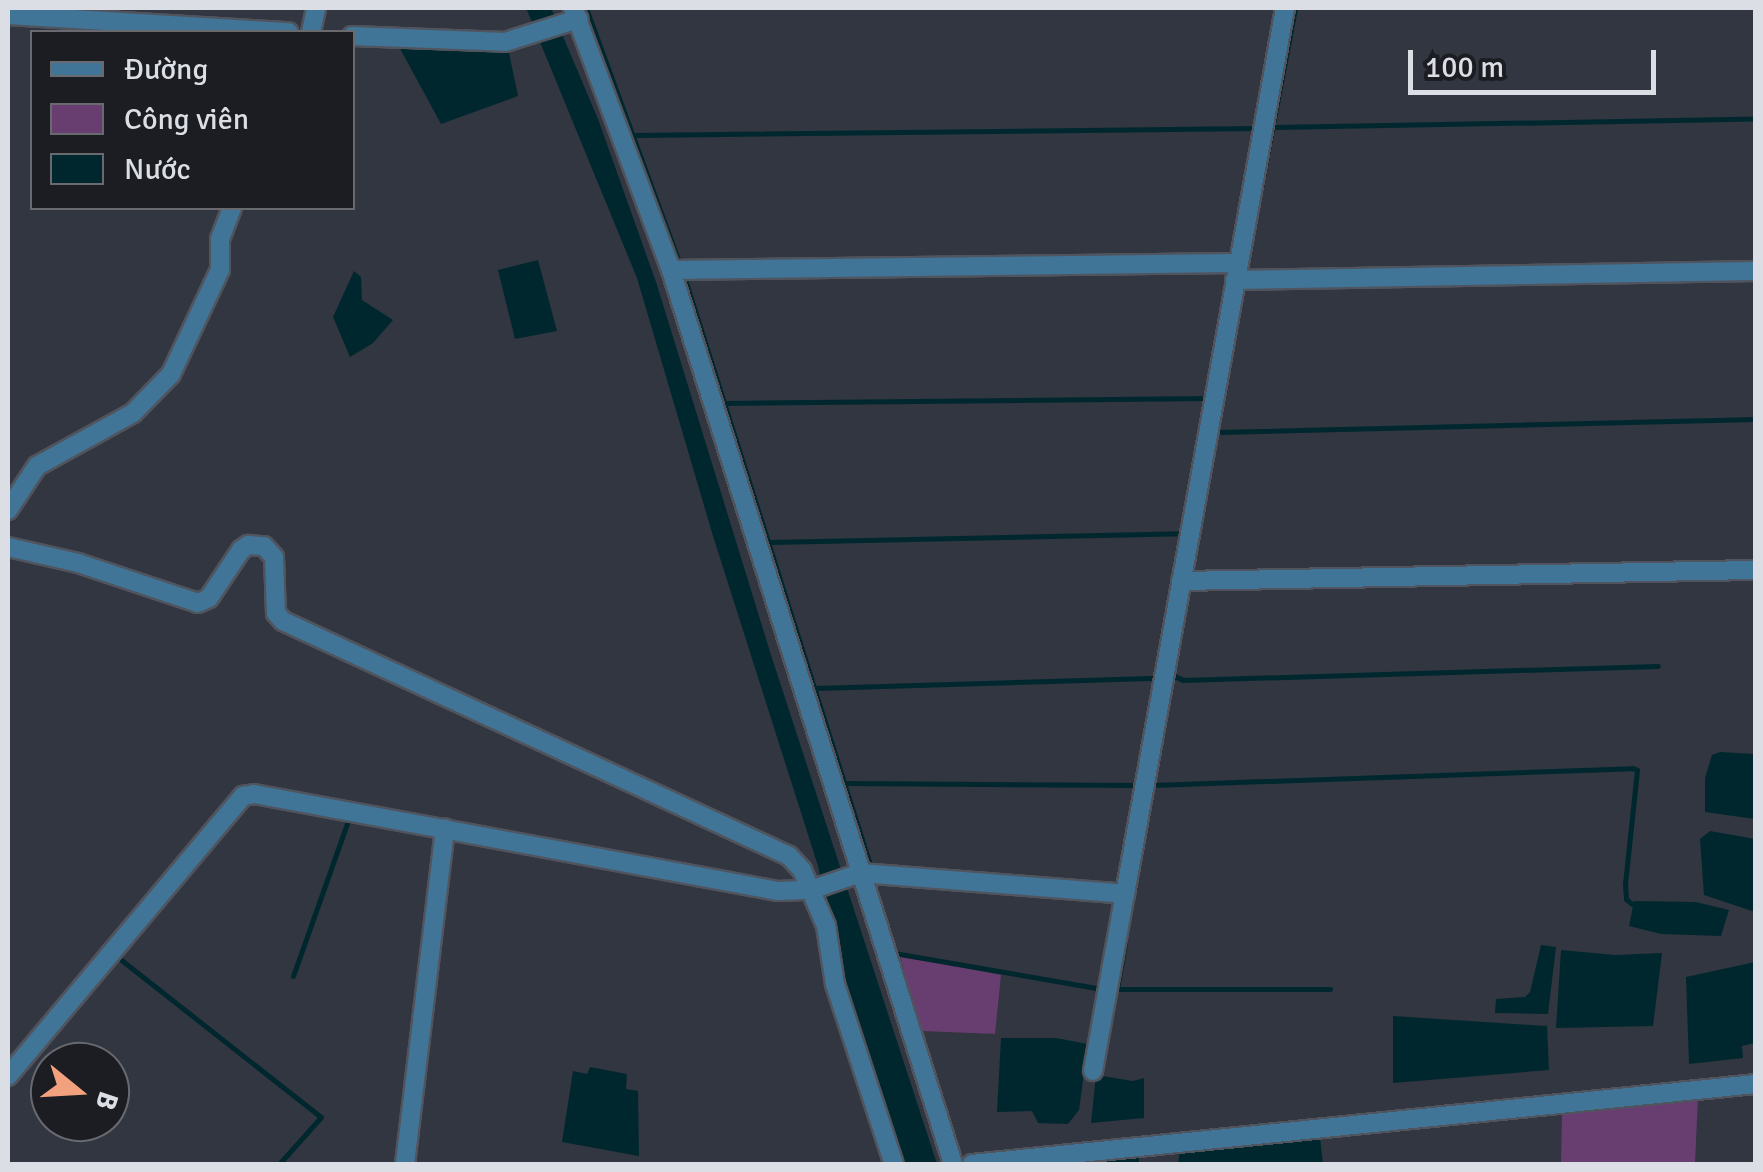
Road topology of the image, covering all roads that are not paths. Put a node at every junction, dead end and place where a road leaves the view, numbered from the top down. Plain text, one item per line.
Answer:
1 (1284, 8) edge
2 (69, 14) edge
3 (8, 15) edge
4 (573, 16) edge
5 (264, 30) edge
6 (355, 36) edge
7 (231, 210) edge
8 (671, 270) junction
9 (1237, 271) junction
10 (1756, 271) edge
11 (8, 510) edge
12 (8, 546) edge
13 (1756, 570) edge
14 (1181, 581) junction
15 (444, 828) junction
16 (855, 874) junction
17 (814, 889) junction
18 (1125, 894) junction
19 (1092, 1071) dead end
20 (8, 1076) edge
21 (1756, 1084) edge
22 (405, 1164) edge
23 (894, 1164) edge
24 (953, 1164) edge
25 (972, 1164) edge

1 - 9 street
2 - 3 street
2 - 5 street
4 - 6 street
4 - 8 street
7 - 11 street
8 - 9 street
8 - 16 street
9 - 10 street
9 - 14 street
12 - 17 street
13 - 14 street
14 - 18 street
15 - 17 street
15 - 20 street
15 - 22 street
16 - 17 street
16 - 18 street
16 - 24 street
17 - 23 street
18 - 19 street
21 - 25 street

